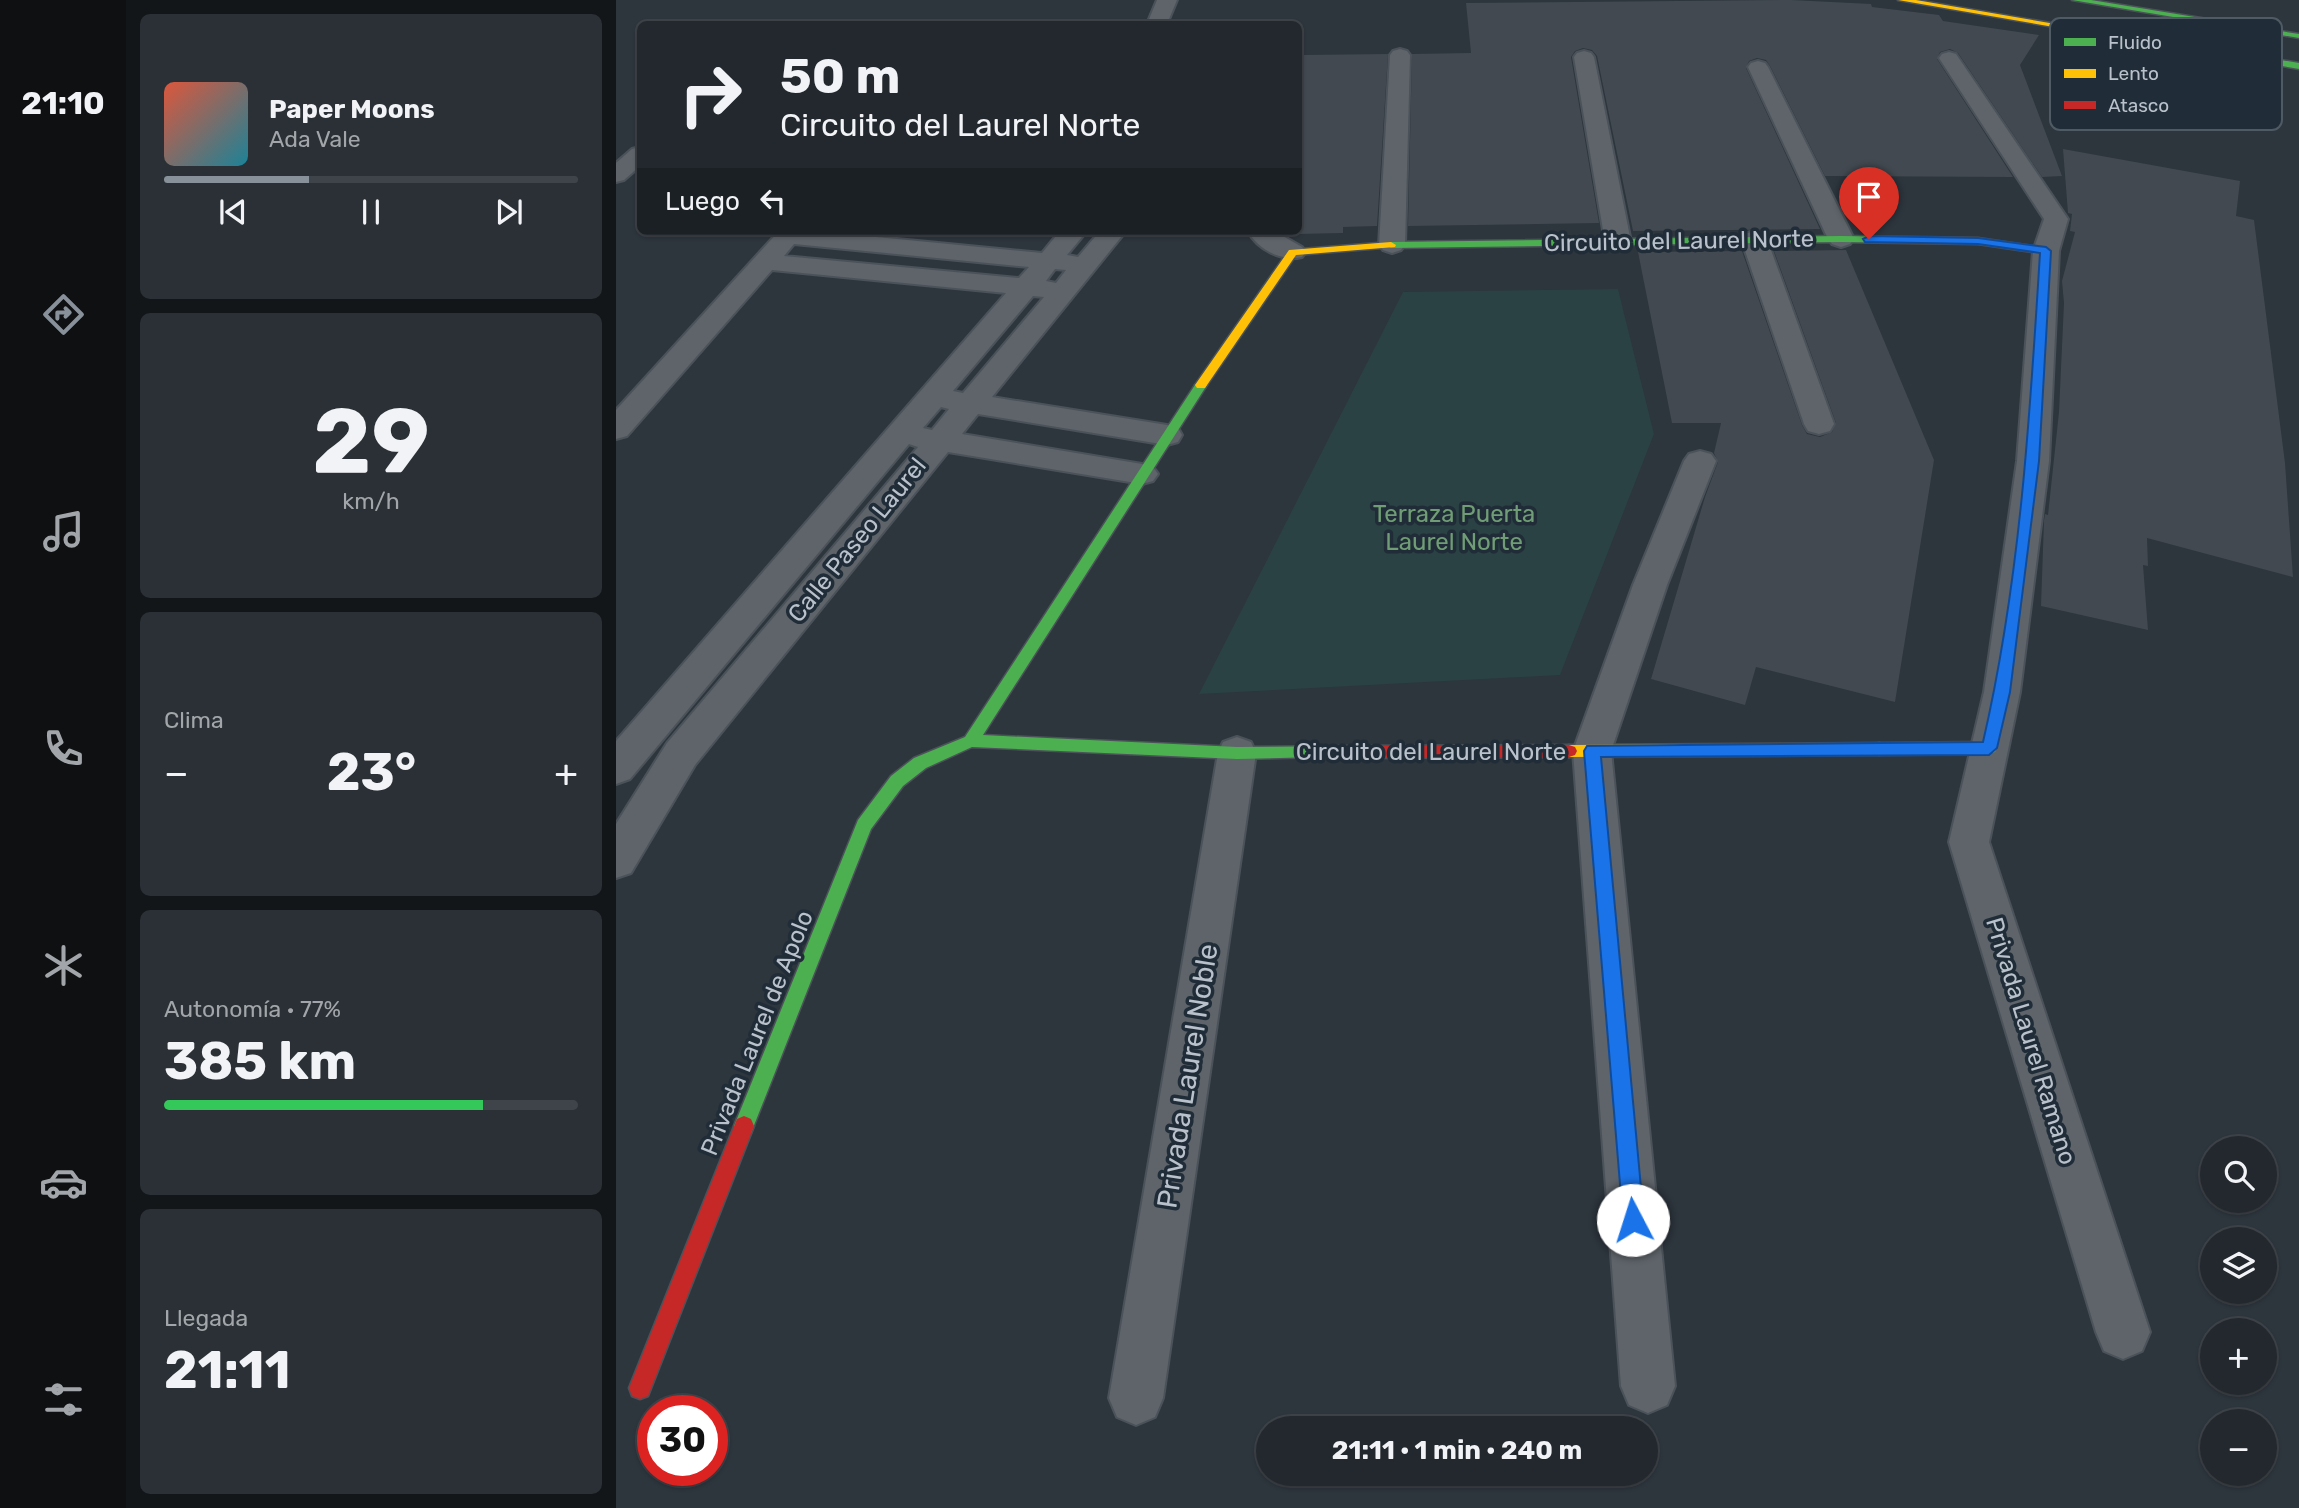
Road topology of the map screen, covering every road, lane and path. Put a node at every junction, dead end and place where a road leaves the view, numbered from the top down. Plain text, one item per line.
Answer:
1 (1167, 0) edge
2 (1902, 0) edge
3 (1993, 0) edge
4 (2076, 0) edge
5 (2170, 0) edge
6 (2113, 18) edge
7 (2188, 18) edge
8 (2281, 18) edge
9 (1158, 21) edge
10 (2050, 25) edge
11 (1400, 55) dead end
12 (1584, 57) dead end
13 (1949, 58) dead end
14 (1758, 67) dead end
15 (637, 158) edge
16 (616, 175) edge
17 (790, 235) edge
18 (813, 235) edge
19 (1071, 235) edge
20 (1110, 235) edge
21 (1263, 235) edge
22 (1754, 239) junction
23 (1841, 239) junction
24 (942, 241) edge
25 (1618, 242) junction
26 (1392, 245) junction
27 (2046, 251) junction
28 (1293, 252) junction
29 (1051, 261) junction
30 (766, 262) junction
31 (1086, 264) junction
32 (916, 277) junction
33 (1028, 287) junction
34 (1064, 291) junction
35 (934, 397) junction
36 (970, 403) junction
37 (1819, 424) dead end
38 (616, 429) edge
39 (902, 434) junction
40 (1167, 435) junction
41 (939, 440) junction
42 (1700, 461) dead end
43 (1142, 474) junction
44 (971, 741) junction
45 (1989, 748) junction
46 (1592, 751) junction
47 (1237, 753) junction
48 (616, 768) edge
49 (616, 860) edge
50 (2123, 1332) dead end
51 (1648, 1386) dead end
52 (640, 1388) dead end
53 (1136, 1398) dead end

1 - 9 street
2 - 10 street
3 - 6 street
4 - 7 street
5 - 8 street
11 - 26 street
12 - 25 street
13 - 27 street
14 - 23 street
15 - 16 street
17 - 30 street
18 - 24 street
19 - 29 street, Calle Paseo Laurel
20 - 31 street, Calle Paseo Laurel
21 - 28 street
22 - 23 street, Circuito del Laurel Norte
22 - 25 street, Circuito del Laurel Norte
22 - 37 street
23 - 27 street, Circuito del Laurel Norte
24 - 29 street
24 - 32 street
25 - 26 street, Circuito del Laurel Norte
26 - 28 street, Circuito del Laurel Norte
27 - 45 street
28 - 40 street
29 - 31 street
29 - 33 street, Calle Paseo Laurel
30 - 32 street
30 - 38 street
31 - 34 street, Calle Paseo Laurel
32 - 33 street
33 - 34 street
33 - 35 street, Calle Paseo Laurel
34 - 36 street, Calle Paseo Laurel
35 - 36 street
35 - 39 street, Calle Paseo Laurel
36 - 40 street
36 - 41 street, Calle Paseo Laurel
39 - 41 street
39 - 48 street, Calle Paseo Laurel
40 - 43 street
41 - 43 street
41 - 49 street, Calle Paseo Laurel
42 - 46 street
43 - 44 street
44 - 47 street, Circuito del Laurel Norte
44 - 52 street, Privada Laurel de Apolo
45 - 46 street, Circuito del Laurel Norte
45 - 50 street, Privada Laurel Ramano
46 - 47 street, Circuito del Laurel Norte
46 - 51 street
47 - 53 street, Privada Laurel Noble

